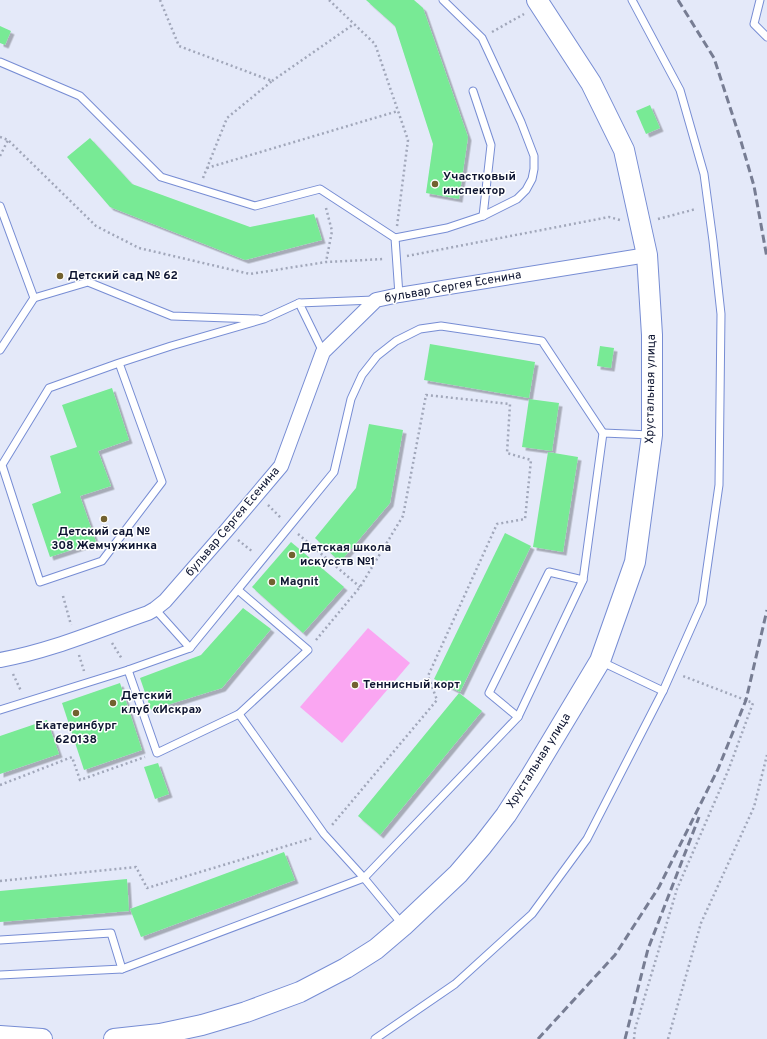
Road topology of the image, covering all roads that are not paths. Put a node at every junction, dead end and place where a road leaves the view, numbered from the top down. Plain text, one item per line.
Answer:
1 (443, 0) edge
2 (632, 0) edge
3 (760, 0) edge
4 (539, 3) edge
5 (767, 38) edge
6 (0, 62) edge
7 (473, 91) dead end
8 (0, 206) edge
9 (483, 216) junction
10 (395, 238) junction
11 (647, 255) junction
12 (399, 295) junction
13 (34, 298) junction
14 (376, 300) junction
15 (299, 303) junction
16 (264, 319) junction
17 (0, 350) edge
18 (323, 352) junction
19 (119, 363) junction
20 (603, 433) junction
21 (652, 435) junction
22 (583, 580) junction
23 (238, 590) junction
24 (156, 609) junction
25 (190, 648) junction
26 (3, 660) edge
27 (600, 661) junction
28 (128, 670) junction
29 (663, 691) junction
30 (0, 710) edge
31 (239, 714) junction
32 (518, 717) junction
33 (364, 878) junction
34 (404, 926) junction
35 (0, 940) edge
36 (122, 969) junction
37 (0, 975) edge
38 (0, 1036) edge
39 (42, 1039) edge
40 (114, 1039) edge
41 (375, 1039) edge

1 - 9 lane
2 - 29 lane
3 - 5 lane
4 - 11 street, Хрустальная улица
6 - 10 lane
7 - 9 lane
8 - 13 lane
9 - 10 lane
10 - 12 lane
11 - 12 street, бульвар Сергея Есенина
11 - 21 street, Хрустальная улица
12 - 14 street, бульвар Сергея Есенина
13 - 16 lane
13 - 17 lane
14 - 15 lane
14 - 18 street, бульвар Сергея Есенина
15 - 16 lane
15 - 18 lane
16 - 19 lane
18 - 24 street, бульвар Сергея Есенина
19 - 19 lane
20 - 21 lane
20 - 22 lane
20 - 23 lane
21 - 27 street, Хрустальная улица
22 - 32 lane
22 - 32 lane
23 - 25 lane
23 - 31 lane
24 - 25 lane
24 - 26 street, бульвар Сергея Есенина
25 - 28 lane
27 - 29 lane
27 - 34 street, Хрустальная улица
28 - 30 lane
28 - 31 lane
29 - 41 lane
31 - 33 lane
32 - 33 lane
33 - 34 lane
33 - 36 lane
34 - 40 street, Хрустальная улица
35 - 36 lane
36 - 37 lane
38 - 39 street

